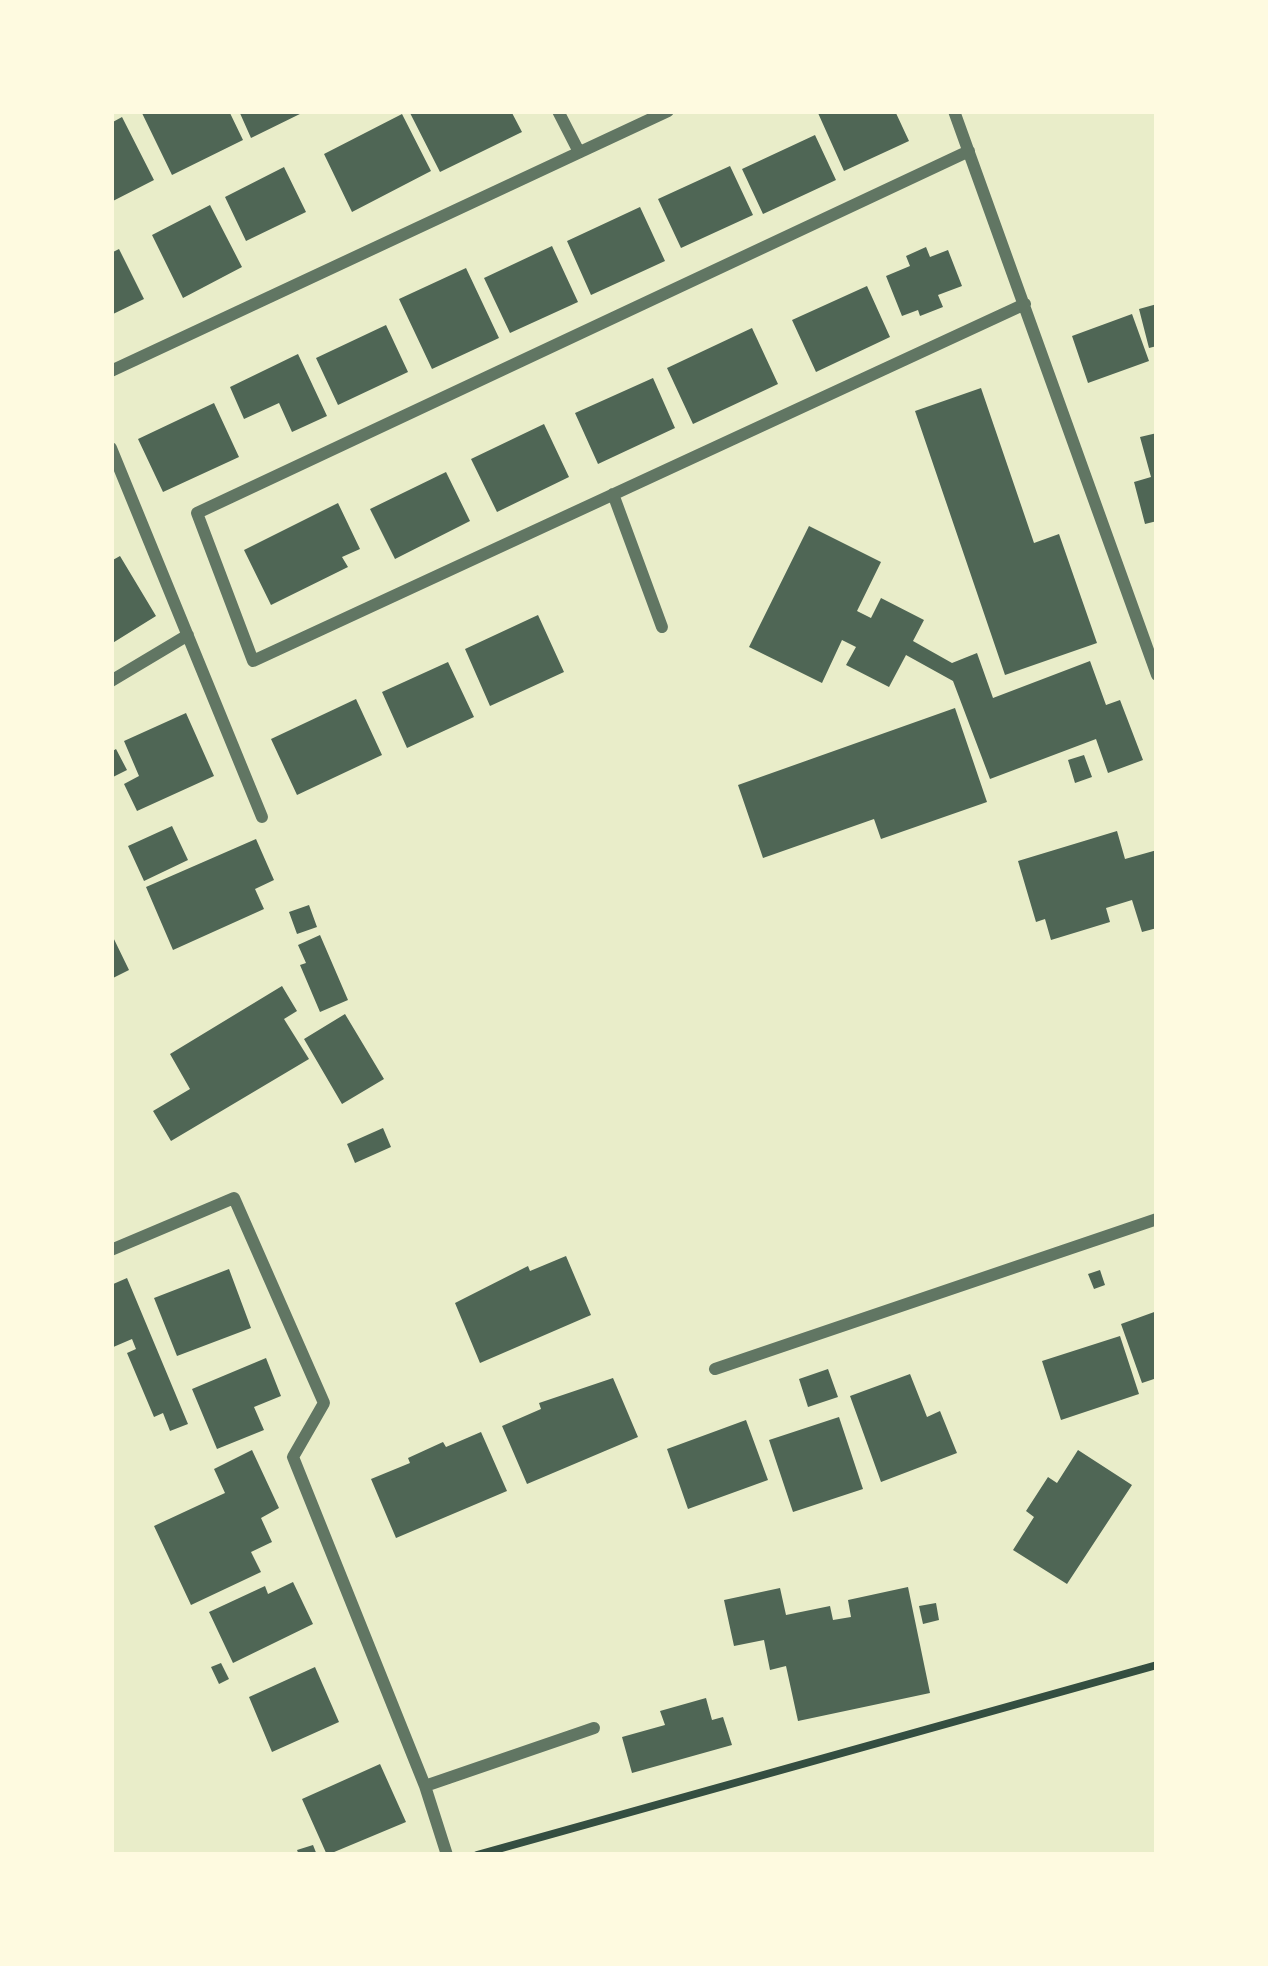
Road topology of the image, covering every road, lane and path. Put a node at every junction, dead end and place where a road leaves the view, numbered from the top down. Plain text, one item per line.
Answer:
1 (558, 111) edge
2 (668, 111) edge
3 (954, 111) edge
4 (579, 152) junction
5 (969, 152) junction
6 (1025, 304) junction
7 (111, 370) edge
8 (111, 448) edge
9 (613, 494) junction
10 (662, 627) dead end
11 (188, 634) junction
12 (1157, 675) edge
13 (111, 681) edge
14 (262, 817) dead end
15 (1157, 1219) edge
16 (111, 1250) edge
17 (715, 1370) dead end
18 (1157, 1665) edge
19 (594, 1728) dead end
20 (425, 1786) junction
21 (447, 1855) edge
22 (475, 1855) edge

1 - 4 street
2 - 4 street
3 - 5 street
4 - 7 street
5 - 6 street
5 - 9 street
6 - 9 street
6 - 12 street
8 - 11 street
9 - 10 street
11 - 13 street
11 - 14 street
15 - 17 street
16 - 20 street
18 - 22 path
19 - 20 street
20 - 21 street

